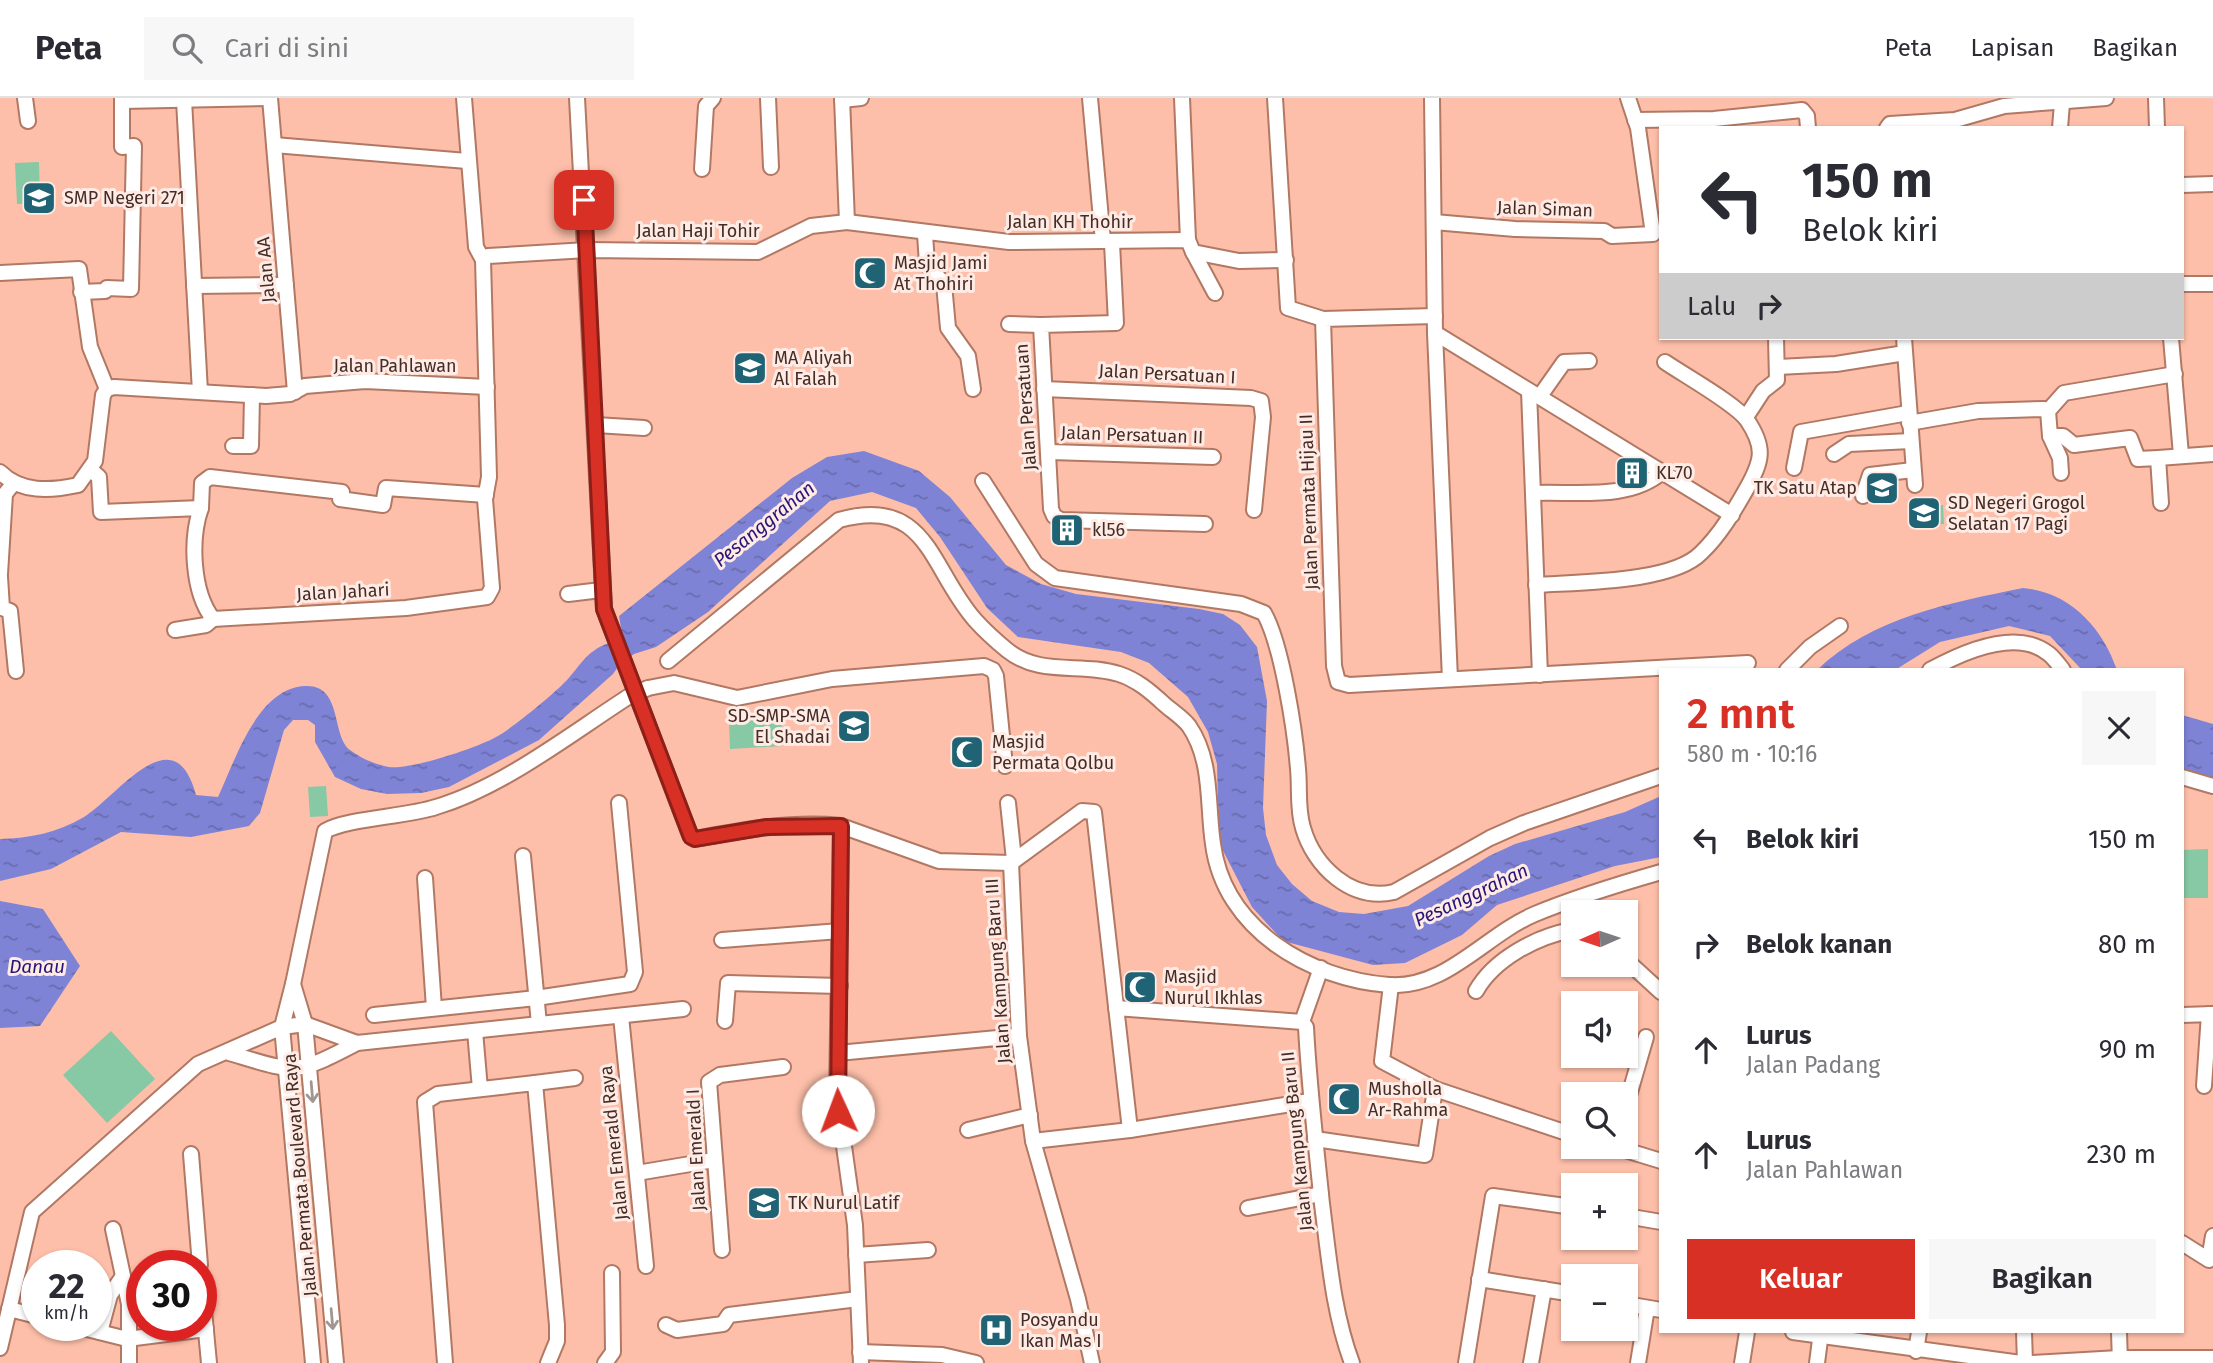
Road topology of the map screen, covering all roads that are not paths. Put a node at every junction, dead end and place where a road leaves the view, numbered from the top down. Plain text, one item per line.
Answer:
1 (25, 98) edge
2 (270, 98) edge
3 (464, 98) edge
4 (577, 98) edge
5 (768, 98) edge
6 (861, 98) edge
7 (1090, 98) edge
8 (1182, 98) edge
9 (1275, 98) edge
10 (1432, 98) edge
11 (1628, 98) edge
12 (2106, 98) edge
13 (2156, 98) edge
14 (216, 99) edge
15 (842, 99) edge
16 (122, 100) edge
17 (184, 100) junction
18 (710, 102) edge
19 (2063, 103) junction
20 (1986, 107) edge
21 (1635, 120) junction
22 (28, 121) dead end
23 (1808, 126) edge
24 (1888, 126) edge
25 (1988, 126) edge
26 (2060, 126) edge
27 (2157, 126) edge
28 (274, 145) junction
29 (467, 161) junction
30 (771, 167) dead end
31 (702, 169) dead end
32 (2213, 184) edge
33 (2184, 185) edge
34 (847, 222) junction
35 (1434, 222) junction
36 (925, 234) junction
37 (1107, 242) junction
38 (1190, 246) junction
39 (587, 250) junction
40 (483, 260) junction
41 (1286, 260) junction
42 (0, 272) edge
43 (2184, 284) edge
44 (2213, 284) edge
45 (286, 285) junction
46 (194, 286) junction
47 (81, 292) junction
48 (1215, 293) dead end
49 (1435, 316) junction
50 (1323, 319) junction
51 (1009, 324) dead end
52 (1041, 325) junction
53 (1435, 333) junction
54 (1776, 340) edge
55 (2171, 340) edge
56 (1905, 345) edge
57 (1589, 361) dead end
58 (1665, 362) dead end
59 (1778, 367) junction
60 (2175, 374) junction
61 (487, 387) junction
62 (107, 389) junction
63 (973, 389) dead end
64 (1044, 389) junction
65 (200, 392) junction
66 (295, 392) junction
67 (1534, 393) junction
68 (252, 395) junction
69 (2048, 411) junction
70 (1745, 417) junction
71 (1909, 418) junction
72 (596, 425) junction
73 (644, 428) dead end
74 (2050, 436) junction
75 (1911, 441) junction
76 (233, 446) dead end
77 (1050, 452) junction
78 (1834, 454) dead end
79 (2213, 454) edge
80 (2181, 455) junction
81 (1213, 457) dead end
82 (2158, 458) junction
83 (1794, 468) dead end
84 (91, 470) junction
85 (1913, 470) junction
86 (0, 472) edge
87 (1662, 472) junction
88 (2061, 472) dead end
89 (984, 481) dead end
90 (13, 484) junction
91 (1915, 485) dead end
92 (1533, 492) junction
93 (486, 495) junction
94 (1863, 496) dead end
95 (2161, 503) dead end
96 (201, 508) junction
97 (1254, 510) dead end
98 (1732, 515) junction
99 (1205, 524) dead end
100 (0, 575) edge
101 (1536, 585) junction
102 (601, 590) junction
103 (568, 594) dead end
104 (1, 608) edge
105 (213, 619) junction
106 (1840, 626) dead end
107 (175, 630) dead end
108 (668, 661) dead end
109 (1748, 663) dead end
110 (1659, 668) edge
111 (1661, 668) edge
112 (1789, 668) edge
113 (1934, 668) edge
114 (2061, 668) edge
115 (16, 671) dead end
116 (1540, 675) junction
117 (1450, 679) junction
118 (630, 690) junction
119 (1005, 766) dead end
120 (1659, 777) edge
121 (2184, 778) edge
122 (2213, 786) edge
123 (619, 803) dead end
124 (1008, 803) dead end
125 (841, 826) junction
126 (523, 856) dead end
127 (1012, 862) junction
128 (1659, 873) edge
129 (425, 878) dead end
130 (841, 931) junction
131 (1561, 932) edge
132 (722, 940) dead end
133 (1321, 968) junction
134 (1638, 971) edge
135 (293, 984) junction
136 (1391, 985) junction
137 (840, 986) junction
138 (1659, 990) edge
139 (1476, 991) dead end
140 (536, 998) junction
141 (434, 1008) junction
142 (683, 1009) dead end
143 (1116, 1009) junction
144 (2211, 1014) edge
145 (374, 1015) dead end
146 (2184, 1015) edge
147 (621, 1016) junction
148 (725, 1021) dead end
149 (1302, 1022) junction
150 (305, 1024) junction
151 (540, 1024) junction
152 (282, 1027) junction
153 (475, 1031) junction
154 (1019, 1036) junction
155 (1646, 1037) dead end
156 (357, 1043) junction
157 (838, 1052) junction
158 (229, 1053) junction
159 (783, 1067) dead end
160 (310, 1068) junction
161 (286, 1070) junction
162 (575, 1078) dead end
163 (1633, 1082) edge
164 (536, 1083) junction
165 (2204, 1086) dead end
166 (480, 1089) junction
167 (1435, 1089) junction
168 (1310, 1101) junction
169 (1030, 1115) junction
170 (968, 1130) dead end
171 (1130, 1130) junction
172 (1561, 1131) edge
173 (1315, 1139) junction
174 (1033, 1141) junction
175 (191, 1154) dead end
176 (1638, 1154) edge
177 (714, 1160) junction
178 (1659, 1160) edge
179 (637, 1173) junction
180 (1321, 1194) junction
181 (1561, 1205) edge
182 (1248, 1208) dead end
183 (1638, 1218) edge
184 (1659, 1222) edge
185 (113, 1229) dead end
186 (2213, 1236) edge
187 (2184, 1244) edge
188 (199, 1250) edge
189 (722, 1250) dead end
190 (928, 1250) dead end
191 (856, 1255) junction
192 (2211, 1260) edge
193 (646, 1266) dead end
194 (612, 1273) dead end
195 (123, 1276) junction
196 (1479, 1279) junction
197 (1544, 1289) junction
198 (126, 1290) edge
199 (112, 1292) edge
200 (1561, 1292) edge
201 (858, 1299) junction
202 (9, 1309) junction
203 (1654, 1309) edge
204 (21, 1312) edge
205 (666, 1325) dead end
206 (1747, 1333) edge
207 (1919, 1333) edge
208 (2024, 1333) edge
209 (2119, 1333) edge
210 (1821, 1334) edge
211 (127, 1341) edge
212 (207, 1341) edge
213 (1886, 1347) junction
214 (0, 1348) edge
215 (1916, 1351) junction
216 (861, 1358) edge
217 (2213, 1358) edge
218 (2120, 1360) edge
219 (129, 1363) edge
220 (209, 1363) edge
221 (313, 1363) edge
222 (336, 1363) edge
223 (445, 1363) edge
224 (548, 1363) edge
225 (605, 1363) edge
226 (976, 1363) edge
227 (1092, 1363) edge
228 (1352, 1363) edge
229 (1466, 1363) edge
230 (1531, 1363) edge
231 (1638, 1363) edge
232 (1742, 1363) edge
233 (1817, 1363) edge
234 (1884, 1363) edge
235 (2023, 1363) edge
236 (2032, 1363) edge

1 - 22 street
2 - 14 street
2 - 28 street, Jalan AA
3 - 29 street
4 - 39 street
5 - 30 street
6 - 15 street
7 - 37 street, Jalan Persatuan
8 - 38 street
9 - 41 street
10 - 35 street
11 - 21 street
12 - 19 street
13 - 27 street
14 - 17 street
15 - 34 street
16 - 17 street
16 - 47 street
17 - 46 street
18 - 31 street
19 - 20 street
19 - 26 street
20 - 24 street
20 - 25 street
21 - 23 street
21 - 35 street, Jalan Siman
28 - 29 street
28 - 45 street, Jalan AA
29 - 40 street
32 - 33 street
34 - 36 street, Jalan KH Thohir
34 - 39 street, Jalan Haji Tohir
35 - 49 street
36 - 37 street, Jalan KH Thohir
36 - 63 street
37 - 38 street, Jalan KH Thohir
37 - 52 street, Jalan Persatuan
38 - 41 street, Jalan KH Thohir
38 - 48 street
39 - 40 street
39 - 72 street
40 - 61 street
41 - 50 street
42 - 47 street
43 - 44 street
45 - 46 street
45 - 66 street, Jalan AA
46 - 65 street
47 - 62 street
49 - 50 street
49 - 53 street
50 - 117 street, Jalan Permata Hijau II
51 - 52 street
52 - 64 street, Jalan Persatuan
53 - 67 street
53 - 117 street
54 - 59 street
55 - 60 street
56 - 59 street
56 - 71 street
57 - 67 street
58 - 70 street
59 - 70 street
60 - 69 street
60 - 80 street
61 - 66 street, Jalan Pahlawan
61 - 93 street, Jalan Jahari
62 - 65 street, Jalan Pahlawan
62 - 84 street
64 - 77 street, Jalan Persatuan
64 - 97 street, Jalan Persatuan I
65 - 68 street, Jalan Pahlawan
66 - 68 street, Jalan Pahlawan
67 - 87 street
67 - 92 street
68 - 76 street
69 - 71 street
69 - 74 street
70 - 98 street
71 - 75 street
71 - 83 street
72 - 73 street
72 - 102 street
74 - 82 street
74 - 88 street
75 - 78 street
75 - 85 street
77 - 81 street, Jalan Persatuan II
77 - 99 street, Jalan Persatuan
79 - 80 street
80 - 82 street
82 - 95 street
84 - 90 street
84 - 96 street
85 - 91 street
85 - 94 street
86 - 90 street
87 - 92 street
87 - 98 street
89 - 120 street
90 - 100 street
92 - 101 street
93 - 96 street
93 - 105 street, Jalan Jahari
96 - 105 street
98 - 101 street
100 - 104 street
101 - 116 street
102 - 103 street
102 - 118 street
104 - 115 street
105 - 107 street
106 - 112 street
108 - 133 street
109 - 111 street, Jalan Permata Hijau II
110 - 116 street, Jalan Permata Hijau II
113 - 114 street
116 - 117 street, Jalan Permata Hijau II
118 - 119 street, bridge
118 - 125 street
118 - 135 street, Jalan Permata Boulevard Raya
121 - 122 street
123 - 140 street
124 - 127 street, Jalan Kampung Baru III
125 - 127 street
125 - 130 street
126 - 140 street
127 - 143 street
127 - 154 street, Jalan Kampung Baru III
128 - 136 street
129 - 141 street
130 - 132 street
130 - 137 street
131 - 139 street
133 - 136 street
133 - 149 street
134 - 138 street
135 - 150 street, Jalan Permata Boulevard Raya
135 - 152 street, Jalan Permata Boulevard Raya
136 - 167 street
137 - 148 street
137 - 157 street
140 - 141 street
140 - 151 street
141 - 145 street
142 - 147 street
143 - 149 street
143 - 171 street
144 - 146 street
144 - 165 street
147 - 151 street
147 - 179 street, Jalan Emerald Raya
149 - 168 street, Jalan Kampung Baru II
150 - 152 street
150 - 156 street
150 - 160 street, Jalan Permata Boulevard Raya
151 - 153 street
152 - 158 street
152 - 161 street, Jalan Permata Boulevard Raya
153 - 156 street
153 - 166 street
154 - 157 street
154 - 169 street, Jalan Kampung Baru III
155 - 163 street
156 - 160 street
157 - 191 street
158 - 161 street
158 - 202 street
159 - 177 street, Jalan Emerald I
160 - 161 street
160 -> 222 street, Jalan Permata Boulevard Raya
161 - 221 street, Jalan Permata Boulevard Raya
162 - 164 street
164 - 166 street
164 - 224 street
166 - 223 street
167 - 172 street
167 - 173 street
168 - 171 street
168 - 173 street, Jalan Kampung Baru II
169 - 170 street
169 - 174 street, Jalan Kampung Baru III
171 - 174 street
173 - 180 street, Jalan Kampung Baru II
174 - 227 street, Jalan Kampung Baru III
175 - 188 street
176 - 178 street
177 - 179 street
177 - 189 street, Jalan Emerald I
179 - 193 street, Jalan Emerald Raya
180 - 182 street
180 - 228 street, Jalan Kampung Baru II
181 - 196 street
183 - 184 street
185 - 195 street
186 - 192 street
187 - 192 street
190 - 191 street
191 - 201 street
194 - 225 street
195 - 198 street
195 - 199 street
196 - 197 street
196 - 229 street
197 - 200 street
197 - 230 street
201 - 205 street
201 - 216 street
202 - 204 street
202 - 214 street
203 - 231 street
206 - 232 street
207 - 215 street
208 - 235 street
209 - 218 street
210 - 213 street
210 - 233 street
211 - 219 street
212 - 220 street
213 - 215 street
213 - 234 street
215 - 235 street
216 - 226 street
217 - 218 street
218 - 236 street

